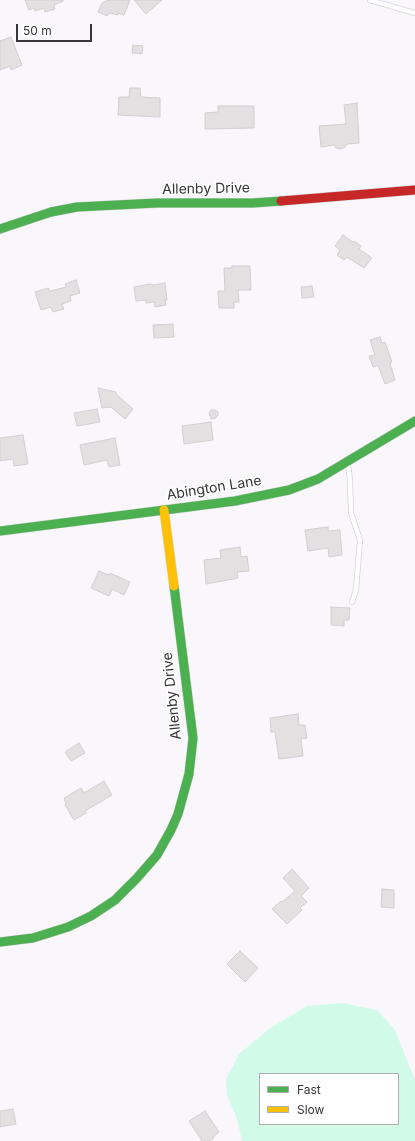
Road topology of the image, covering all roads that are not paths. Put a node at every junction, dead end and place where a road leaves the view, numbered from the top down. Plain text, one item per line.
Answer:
1 (370, 0) edge
2 (415, 13) edge
3 (415, 190) edge
4 (0, 229) edge
5 (415, 421) edge
6 (348, 462) junction
7 (164, 510) junction
8 (0, 531) edge
9 (352, 602) dead end
10 (0, 942) edge

1 - 2 lane
3 - 4 street, Allenby Drive
5 - 6 street, Abington Lane
6 - 7 street, Abington Lane
6 - 9 lane
7 - 8 street, Abington Lane
7 - 10 street, Allenby Drive

